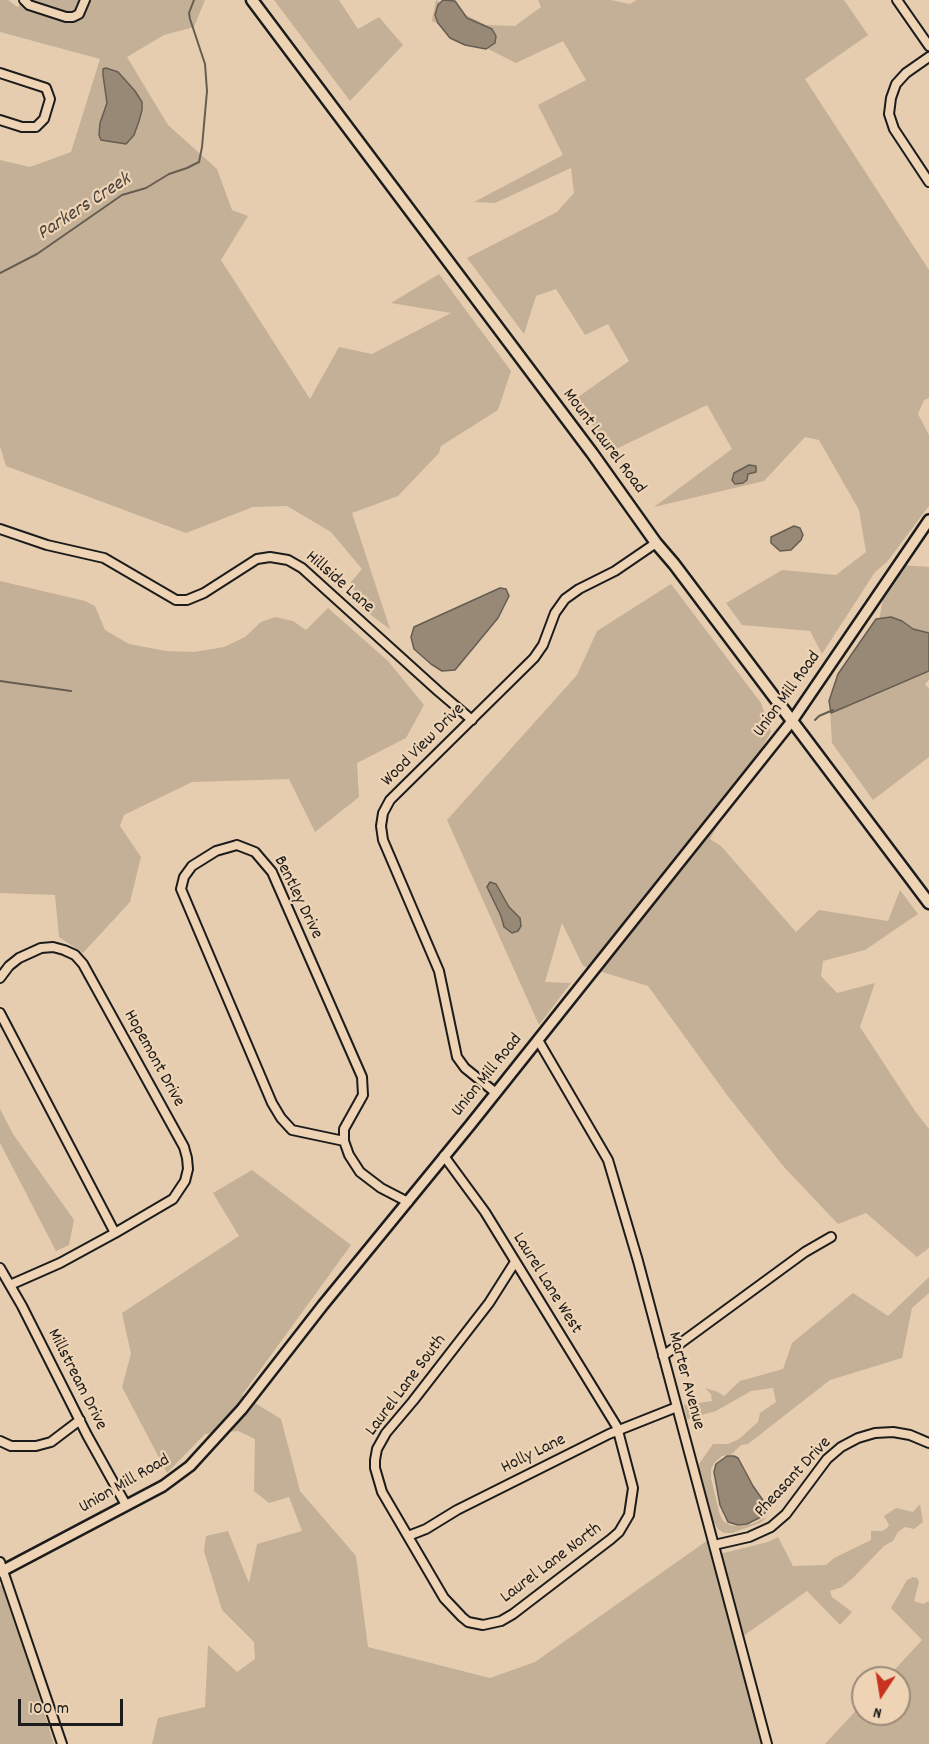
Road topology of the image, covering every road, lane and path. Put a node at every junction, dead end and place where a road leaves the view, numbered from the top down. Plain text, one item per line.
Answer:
1 (24, 0) edge
2 (85, 0) edge
3 (252, 0) edge
4 (897, 0) edge
5 (929, 46) edge
6 (929, 57) edge
7 (0, 73) edge
8 (0, 120) edge
9 (929, 182) edge
10 (929, 520) edge
11 (0, 529) edge
12 (656, 543) junction
13 (472, 720) junction
14 (792, 721) junction
15 (929, 903) edge
16 (0, 978) edge
17 (0, 1013) edge
18 (538, 1040) junction
19 (496, 1093) junction
20 (344, 1141) junction
21 (444, 1156) junction
22 (408, 1202) junction
23 (115, 1233) junction
24 (831, 1237) dead end
25 (515, 1262) junction
26 (0, 1268) edge
27 (10, 1285) junction
28 (663, 1356) junction
29 (676, 1407) junction
30 (80, 1420) junction
31 (618, 1431) junction
32 (0, 1441) edge
33 (929, 1443) edge
34 (126, 1505) junction
35 (408, 1536) junction
36 (714, 1545) junction
37 (1, 1568) edge
38 (62, 1744) edge
39 (768, 1744) edge

1 - 2 street
3 - 12 main road, Mount Laurel Road
4 - 5 street
6 - 9 street
7 - 8 street
10 - 14 street, Union Mill Road
11 - 13 street, Hillside Lane
12 - 13 street, Wood View Drive
12 - 14 main road, Mount Laurel Road
13 - 19 street, Wood View Drive
14 - 15 main road, Mount Laurel Road
14 - 18 street, Union Mill Road
16 - 23 street, Hopemont Drive
17 - 23 street
18 - 19 street, Union Mill Road
18 - 28 street, Marter Avenue
19 - 21 street, Union Mill Road
20 - 20 street, Bentley Drive
20 - 22 street
21 - 22 street, Union Mill Road
21 - 25 street, Laurel Lane West
22 - 34 street, Union Mill Road
23 - 27 street, Hopemont Drive
24 - 28 street
25 - 31 street, Laurel Lane West
25 - 35 street, Laurel Lane South
26 - 27 street, Millstream Drive
27 - 30 street, Millstream Drive
28 - 29 street, Marter Avenue
29 - 31 street, Holly Lane
29 - 36 street, Marter Avenue
30 - 32 street
30 - 34 street, Millstream Drive
31 - 35 street, Holly Lane
31 - 35 street, Laurel Lane North
33 - 36 street, Pheasant Drive
34 - 37 street, Union Mill Road
36 - 39 street, Marter Avenue
37 - 38 street

